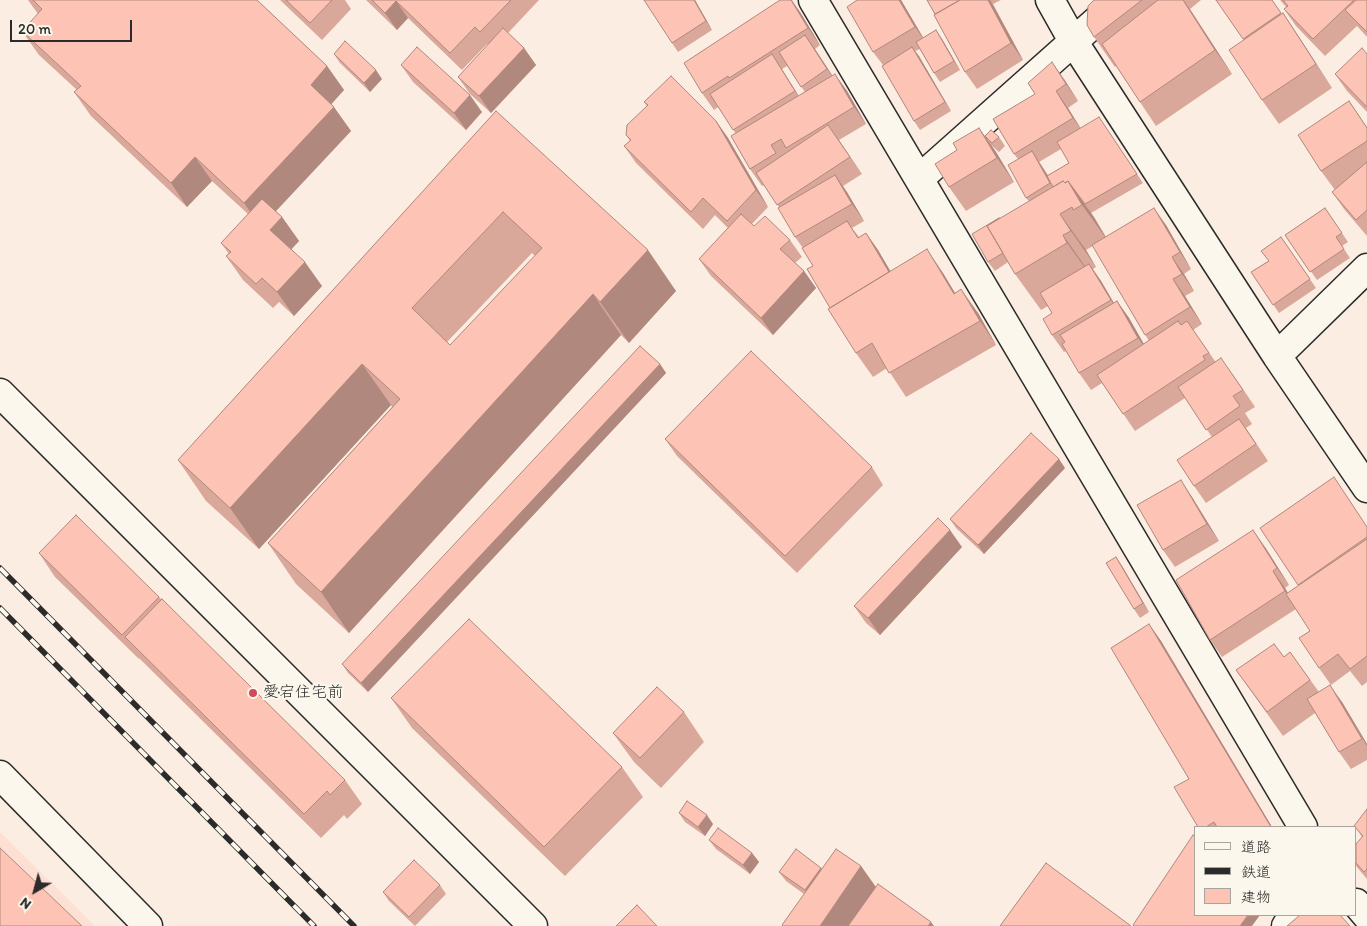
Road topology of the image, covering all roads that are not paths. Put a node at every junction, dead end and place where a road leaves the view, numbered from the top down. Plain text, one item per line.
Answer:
1 (813, 0) edge
2 (1050, 0) edge
3 (1120, 0) edge
4 (1073, 41) junction
5 (919, 178) junction
6 (1367, 268) edge
7 (1277, 356) junction
8 (0, 393) edge
9 (1367, 488) edge
10 (0, 775) edge
11 (1302, 826) edge
12 (1357, 904) edge
13 (1367, 916) edge
14 (148, 926) edge
15 (533, 926) edge

1 - 5 street
2 - 4 street
3 - 4 street
4 - 5 street
4 - 7 street
5 - 11 street
6 - 7 street
7 - 9 street
8 - 15 street
10 - 14 street
12 - 13 street

